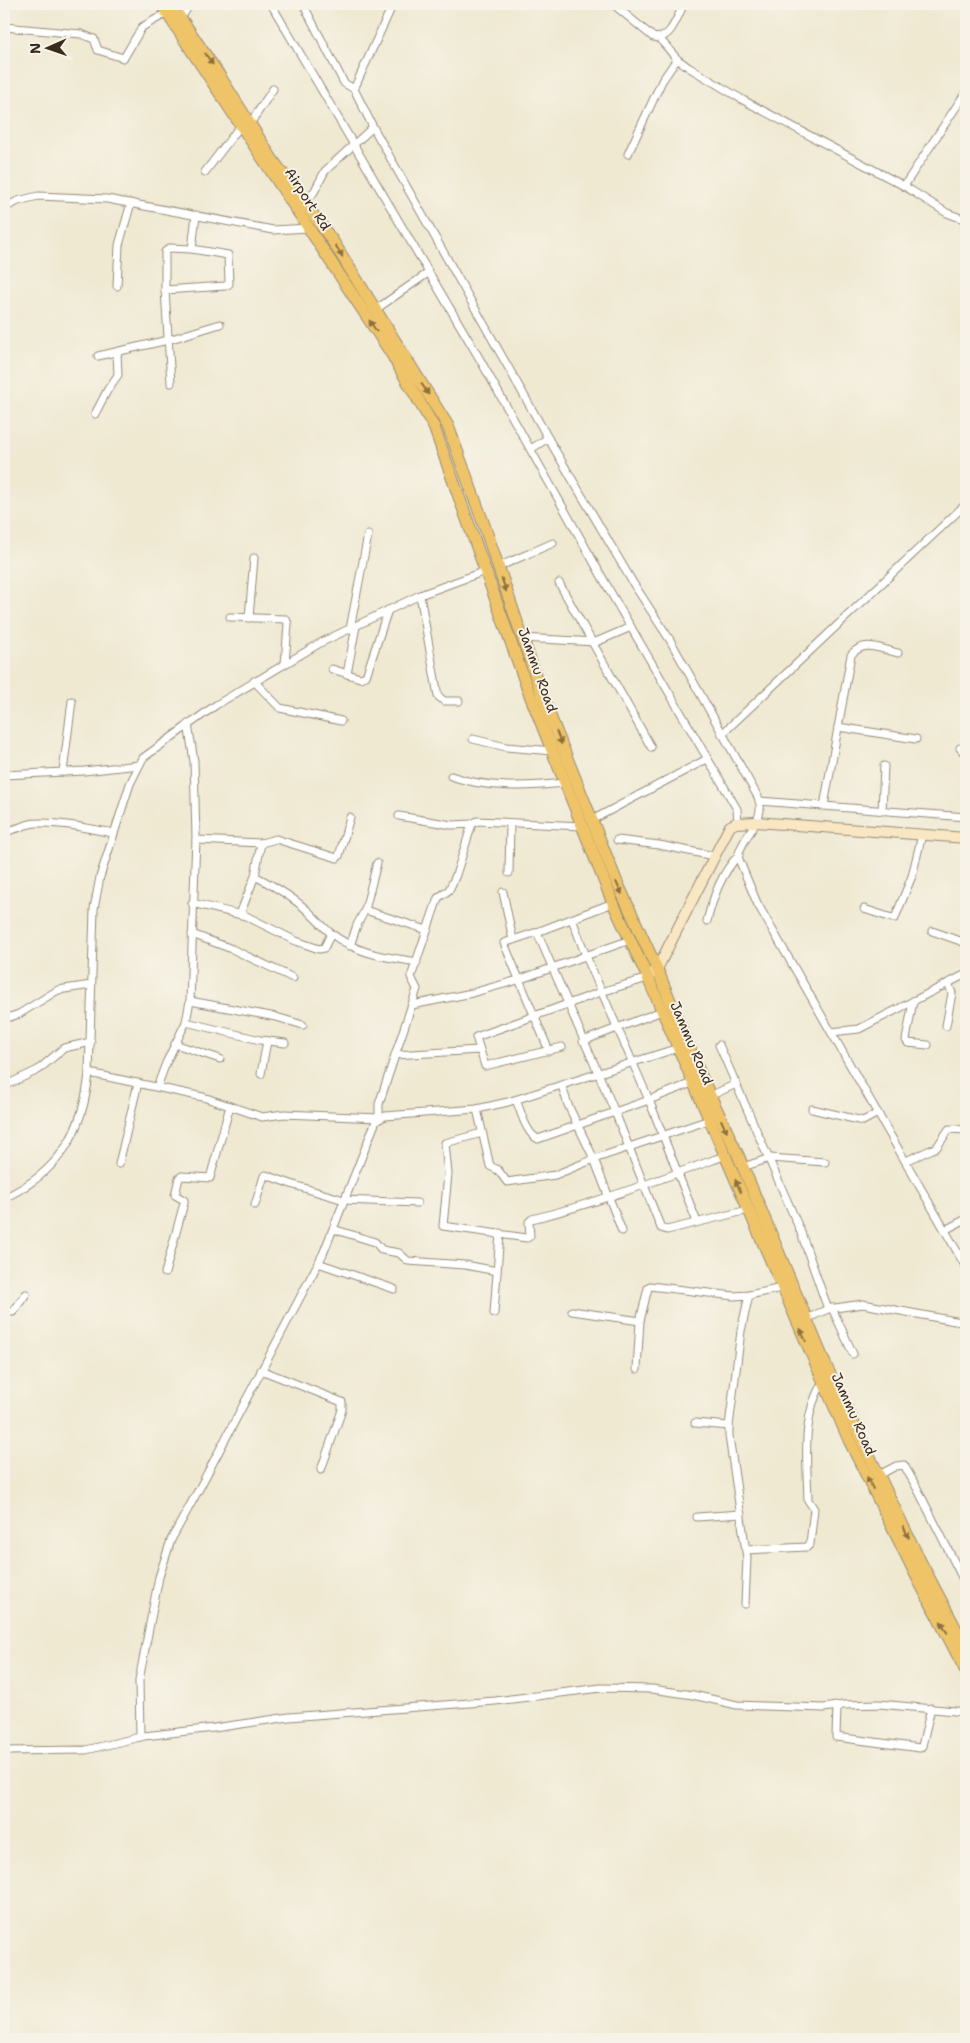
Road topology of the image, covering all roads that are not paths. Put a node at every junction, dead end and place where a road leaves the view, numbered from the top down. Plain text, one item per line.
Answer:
1 (190, 4) edge
2 (271, 4) edge
3 (303, 4) edge
4 (393, 4) edge
5 (614, 4) edge
6 (684, 4) edge
7 (166, 7) edge
8 (181, 18) junction
9 (4, 28) edge
10 (660, 39) junction
11 (677, 59) junction
12 (273, 89) dead end
13 (354, 89) junction
14 (966, 92) edge
15 (246, 125) junction
16 (371, 130) junction
17 (357, 141) junction
18 (628, 154) dead end
19 (206, 172) dead end
20 (904, 186) junction
21 (130, 203) junction
22 (305, 203) junction
23 (4, 208) edge
24 (196, 215) junction
25 (966, 220) edge
26 (309, 228) junction
27 (192, 249) junction
28 (428, 273) junction
29 (117, 286) dead end
30 (165, 290) junction
31 (375, 310) junction
32 (220, 324) dead end
33 (168, 340) junction
34 (117, 352) junction
35 (98, 356) dead end
36 (171, 383) dead end
37 (427, 412) joint
38 (95, 414) dead end
39 (546, 440) junction
40 (532, 448) junction
41 (966, 504) edge
42 (368, 535) dead end
43 (553, 543) dead end
44 (254, 558) dead end
45 (498, 567) junction
46 (485, 570) junction
47 (559, 583) dead end
48 (420, 595) junction
49 (388, 610) junction
50 (230, 617) dead end
51 (249, 618) junction
52 (353, 627) junction
53 (631, 627) junction
54 (522, 638) junction
55 (591, 642) junction
56 (898, 653) dead end
57 (285, 664) junction
58 (332, 669) dead end
59 (347, 674) junction
60 (254, 681) junction
61 (72, 701) dead end
62 (459, 701) dead end
63 (341, 721) dead end
64 (188, 724) junction
65 (838, 727) junction
66 (722, 734) junction
67 (473, 739) dead end
68 (916, 739) dead end
69 (651, 747) dead end
70 (960, 748) dead end
71 (553, 751) junction
72 (966, 755) edge
73 (707, 759) junction
74 (139, 765) junction
75 (884, 766) dead end
76 (63, 772) junction
77 (4, 775) edge
78 (451, 776) dead end
79 (566, 783) junction
80 (760, 804) junction
81 (824, 806) junction
82 (882, 811) junction
83 (399, 816) dead end
84 (350, 817) dead end
85 (966, 817) edge
86 (749, 821) junction
87 (510, 823) junction
88 (587, 823) junction
89 (472, 824) junction
90 (4, 831) edge
91 (114, 833) junction
92 (922, 835) junction
93 (966, 838) edge
94 (196, 840) junction
95 (617, 840) dead end
96 (261, 844) junction
97 (739, 855) junction
98 (714, 856) junction
99 (377, 863) dead end
100 (509, 873) dead end
101 (255, 876) junction
102 (503, 892) dead end
103 (192, 903) junction
104 (613, 903) junction
105 (864, 909) dead end
106 (365, 910) junction
107 (240, 914) junction
108 (572, 920) junction
109 (707, 921) dead end
110 (427, 930) junction
111 (932, 931) dead end
112 (538, 932) junction
113 (192, 934) junction
114 (330, 934) junction
115 (513, 940) junction
116 (630, 940) junction
117 (966, 943) edge
118 (350, 946) junction
119 (586, 956) junction
120 (417, 962) junction
121 (552, 968) junction
122 (657, 969) junction
123 (966, 972) edge
124 (293, 978) dead end
125 (648, 978) junction
126 (518, 980) junction
127 (948, 983) junction
128 (91, 985) junction
129 (601, 992) junction
130 (190, 1001) junction
131 (913, 1001) junction
132 (567, 1004) junction
133 (412, 1005) junction
134 (662, 1011) junction
135 (533, 1016) junction
136 (4, 1019) edge
137 (186, 1022) junction
138 (304, 1025) dead end
139 (946, 1026) dead end
140 (617, 1027) junction
141 (831, 1032) junction
142 (267, 1041) junction
143 (584, 1041) junction
144 (91, 1042) junction
145 (285, 1043) dead end
146 (175, 1044) junction
147 (720, 1045) dead end
148 (928, 1045) dead end
149 (562, 1047) dead end
150 (678, 1048) junction
151 (479, 1050) junction
152 (549, 1051) junction
153 (395, 1054) junction
154 (220, 1059) dead end
155 (632, 1063) junction
156 (89, 1073) junction
157 (261, 1074) dead end
158 (598, 1075) junction
159 (138, 1083) junction
160 (692, 1083) junction
161 (734, 1084) junction
162 (4, 1086) edge
163 (562, 1086) junction
164 (157, 1087) junction
165 (710, 1096) junction
166 (516, 1100) junction
167 (649, 1100) junction
168 (230, 1106) junction
169 (476, 1109) junction
170 (812, 1109) dead end
171 (615, 1112) junction
172 (878, 1113) junction
173 (379, 1118) junction
174 (709, 1120) junction
175 (578, 1124) junction
176 (966, 1130) edge
177 (482, 1132) junction
178 (663, 1137) junction
179 (630, 1147) junction
180 (724, 1156) junction
181 (594, 1159) junction
182 (763, 1160) junction
183 (906, 1161) junction
184 (825, 1162) dead end
185 (119, 1164) dead end
186 (743, 1167) junction
187 (678, 1172) junction
188 (644, 1185) junction
189 (610, 1196) junction
190 (4, 1198) edge
191 (344, 1200) junction
192 (417, 1203) dead end
193 (255, 1205) dead end
194 (748, 1210) junction
195 (966, 1219) edge
196 (698, 1222) junction
197 (333, 1230) junction
198 (945, 1230) junction
199 (622, 1231) dead end
200 (500, 1233) junction
201 (318, 1263) junction
202 (966, 1267) edge
203 (497, 1271) junction
204 (165, 1273) dead end
205 (782, 1288) junction
206 (394, 1289) dead end
207 (26, 1294) dead end
208 (749, 1295) junction
209 (4, 1308) edge
210 (827, 1310) junction
211 (572, 1311) dead end
212 (494, 1313) dead end
213 (806, 1319) junction
214 (640, 1321) junction
215 (966, 1323) edge
216 (853, 1354) dead end
217 (638, 1369) dead end
218 (261, 1370) junction
219 (823, 1382) junction
220 (695, 1423) dead end
221 (729, 1426) junction
222 (321, 1470) dead end
223 (879, 1475) junction
224 (741, 1514) junction
225 (697, 1517) dead end
226 (746, 1550) junction
227 (966, 1585) edge
228 (745, 1604) dead end
229 (966, 1648) edge
230 (966, 1671) edge
231 (837, 1706) junction
232 (931, 1708) junction
233 (966, 1712) edge
234 (140, 1736) junction
235 (4, 1751) edge

1 - 8 street
2 - 17 street
3 - 13 street
4 - 13 street
5 - 10 street
6 - 10 street
7 - 8 main road
7 - 9 street
7 - 15 main road, Airport Rd
8 -> 15 main road
10 - 11 street
11 - 18 street
11 - 20 street
12 - 15 street
13 - 16 street
14 - 20 street
15 - 19 street
15 - 22 main road
15 - 26 main road, Airport Rd
16 - 17 street
16 - 39 street
17 - 22 street
17 - 28 street
20 - 25 street
21 - 23 street
21 - 24 street
21 - 29 street
22 -> 31 main road
24 - 26 street
24 - 27 street
37 -> 26 main road, Airport Rd
27 - 30 street
27 - 30 street
28 - 31 street
28 - 40 street
30 - 33 street
31 -> 45 main road
32 - 33 street
33 - 34 street
33 - 36 street
34 - 35 street
34 - 38 street
37 - 46 main road, Jammu Road
39 - 40 street
39 - 66 street
40 - 53 street
41 - 66 street
42 - 52 street
43 - 45 street
44 - 51 street
45 -> 54 main road
46 - 48 street
46 - 71 main road, Jammu Road
47 - 55 street
48 - 49 street
48 - 62 street
49 - 52 street
49 - 59 street
50 - 51 street
51 - 57 street
52 - 57 street
52 - 59 street
53 - 55 street
53 - 73 street
54 - 55 street
54 -> 88 main road
55 - 69 street
56 - 65 street
57 - 60 street
58 - 59 street
60 - 63 street
60 - 64 street
61 - 76 street
64 - 74 street
64 - 94 street
65 - 68 street
65 - 81 street
66 - 80 street
67 - 71 street
70 - 72 street
71 - 79 main road, Jammu Road
73 - 86 street
73 - 88 street
74 - 76 street
74 - 91 street
75 - 82 street
76 - 77 street
78 - 79 street
79 - 88 main road, Jammu Road
80 - 81 street
80 - 86 street
81 - 82 street
82 - 85 street
83 - 89 street
84 - 96 street
86 - 92 street
86 - 97 street
86 - 98 street
87 - 88 street
87 - 89 street
87 - 100 street
88 - 104 main road, Jammu Road
88 -> 122 main road
89 - 110 street
90 - 91 street
91 - 128 street
92 - 93 street
92 - 105 street
94 - 96 street
94 - 103 street
95 - 98 street
96 - 101 street
97 - 109 street
97 - 141 street
98 - 122 street
99 - 106 street
101 - 107 street
101 - 114 street
102 - 115 street
103 - 107 street
103 - 113 street
104 - 108 street
104 - 116 main road, Jammu Road
106 - 110 street
106 - 118 street
107 - 114 street
108 - 112 street
108 - 119 street
110 - 120 street
111 - 117 street
112 - 115 street
112 - 121 street
113 - 124 street
113 - 130 street
114 - 118 street
115 - 126 street
116 - 119 street
116 - 125 main road, Jammu Road
118 - 120 street
119 - 121 street
119 - 129 street
120 - 133 street
121 - 126 street
121 - 132 street
122 - 125 street
122 - 165 main road
123 - 127 street
125 - 129 street
125 - 134 main road, Jammu Road
126 - 133 street
126 - 135 street
127 - 131 street
127 - 139 street
128 - 136 street
128 - 144 street
129 - 132 street
129 - 140 street
130 - 137 street
130 - 138 street
131 - 141 street
131 - 148 street
132 - 135 street
132 - 143 street
133 - 153 street
134 - 140 street
134 - 150 main road, Jammu Road
135 - 151 street
135 - 152 street
137 - 142 street
137 - 146 street
140 - 143 street
140 - 155 street
141 - 172 street
142 - 145 street
142 - 157 street
143 - 158 street
144 - 156 street
144 - 162 street
146 - 154 street
146 - 164 street
147 - 161 street
149 - 152 street
150 - 155 street
150 - 160 main road, Jammu Road
151 - 152 street
151 - 153 street
153 - 173 street
155 - 158 street
155 - 167 street
156 - 159 street
156 - 190 street
158 - 163 street
158 - 171 street
159 - 164 street
159 - 185 street
160 - 167 street
160 - 174 main road, Jammu Road
161 - 165 street
161 - 182 street
163 - 166 street
163 - 175 street
164 - 168 street
165 -> 186 main road
166 - 169 street
166 - 175 street
167 - 171 street
167 - 178 street
168 - 173 street
168 - 204 street
169 - 173 street
169 - 177 street
170 - 172 street
171 - 175 street
171 - 179 street
172 - 183 street
173 - 191 street
174 - 178 street
174 - 180 main road, Jammu Road
175 - 181 street
176 - 183 street
177 - 181 street
177 - 200 street
178 - 179 street
178 - 187 street
179 - 181 street
179 - 188 street
180 - 187 street
194 -> 180 main road, Jammu Road
181 - 189 street
182 - 184 street
182 - 186 street
182 - 210 street
183 - 198 street
186 - 213 main road
187 - 188 street
187 - 196 street
188 - 189 street
188 - 196 street
189 - 199 street
189 - 200 street
191 - 192 street
191 - 193 street
191 - 197 street
194 - 196 street
194 - 205 main road, Jammu Road
195 - 198 street
197 - 201 street
197 - 203 street
198 - 202 street
200 - 203 street
201 - 206 street
201 - 218 street
203 - 212 street
205 - 208 street
219 -> 205 main road, Jammu Road
207 - 209 street
208 - 214 street
208 - 221 street
210 - 213 street
210 - 215 street
210 - 216 street
211 - 214 street
213 - 223 main road
214 - 217 street
218 - 222 street
218 - 234 street
219 - 226 street
230 -> 219 main road, Jammu Road
220 - 221 street
221 - 224 street
223 - 227 street
223 -> 229 main road
224 - 225 street
224 - 226 street
226 - 228 street
231 - 232 street
231 - 232 street
231 - 234 street
232 - 233 street
234 - 235 street

